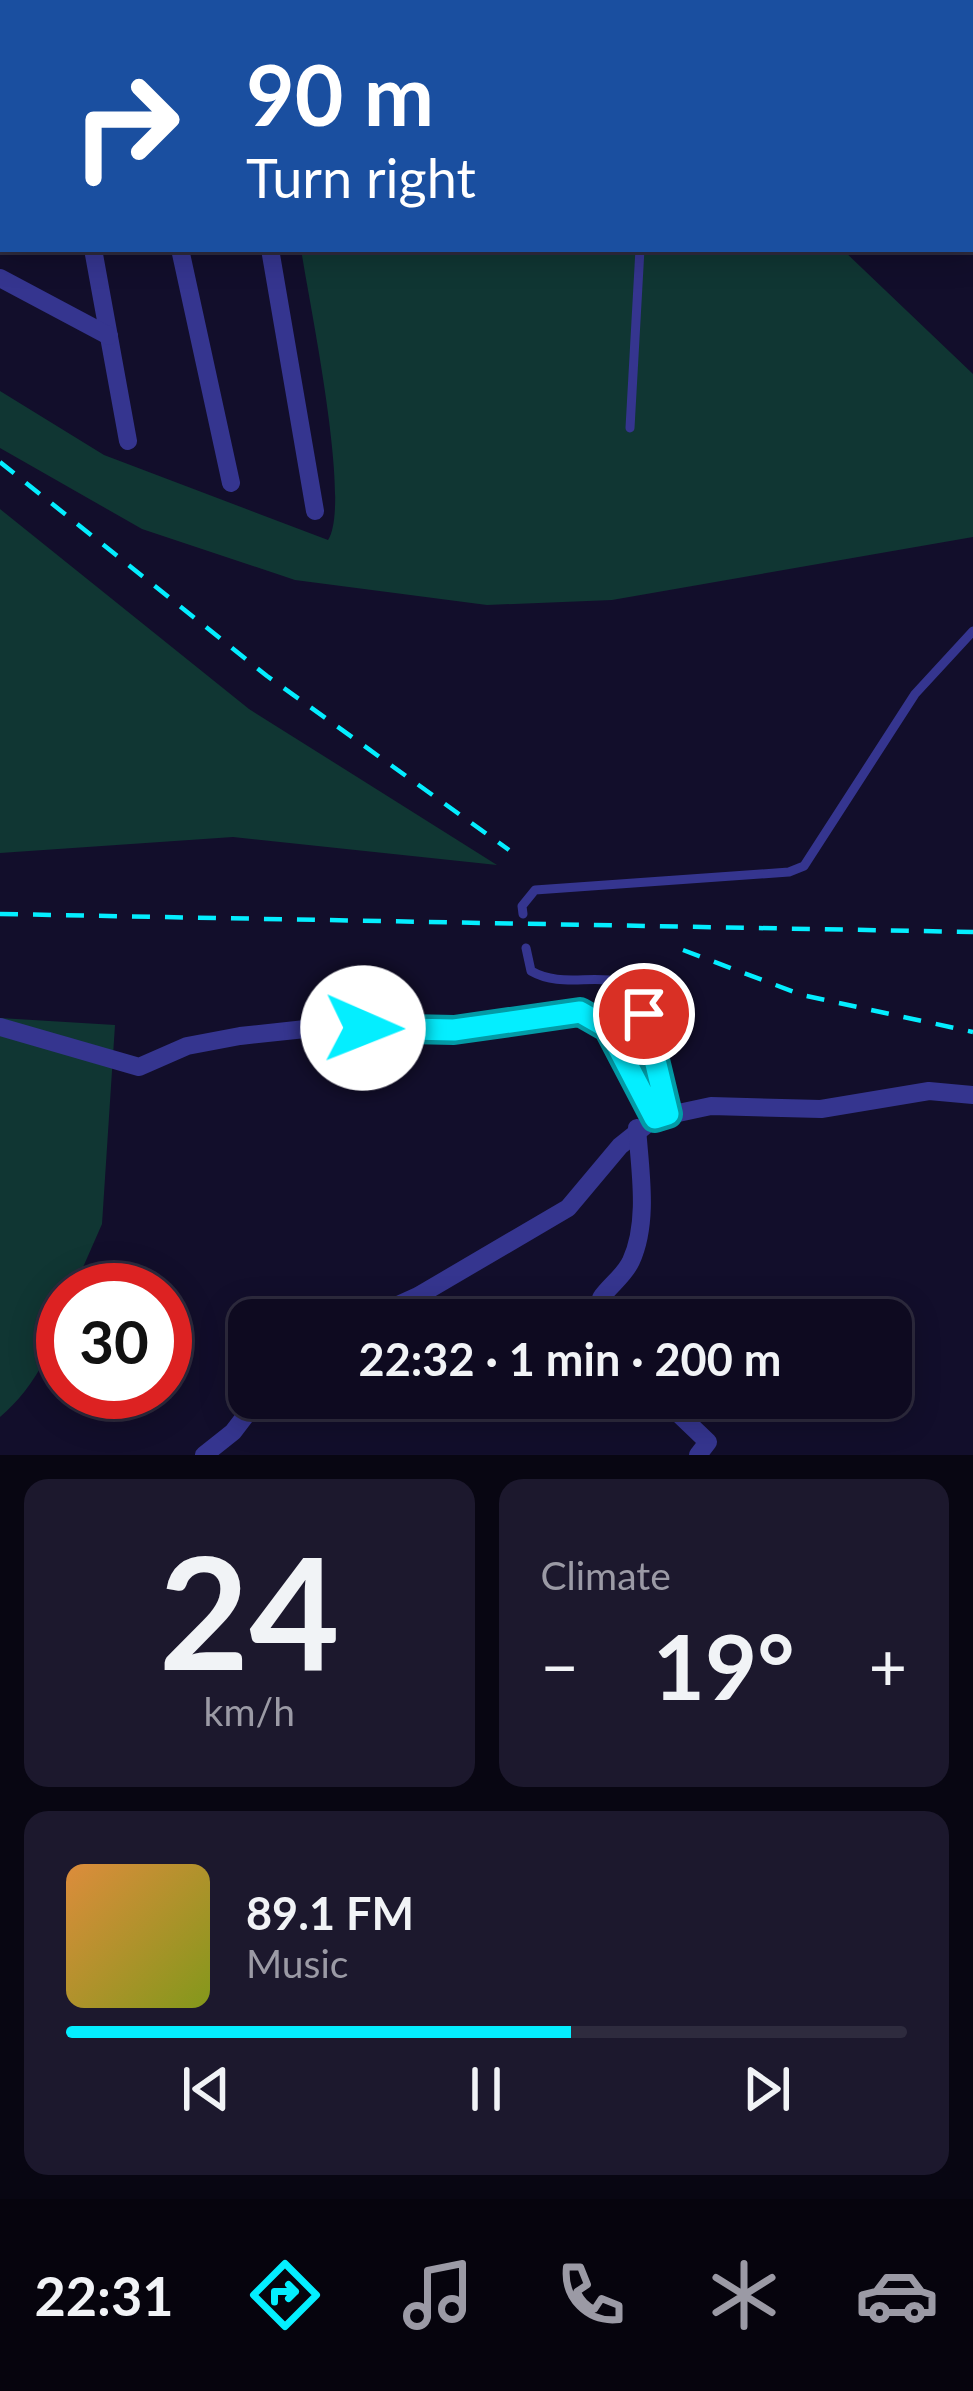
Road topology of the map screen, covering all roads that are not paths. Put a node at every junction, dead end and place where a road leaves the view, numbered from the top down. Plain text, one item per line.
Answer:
1 (94, 252) edge
2 (181, 252) edge
3 (271, 252) edge
4 (640, 252) edge
5 (0, 278) edge
6 (109, 336) junction
7 (630, 428) dead end
8 (128, 441) dead end
9 (231, 482) dead end
10 (315, 511) dead end
11 (973, 631) edge
12 (523, 914) dead end
13 (526, 948) dead end
14 (0, 1027) edge
15 (973, 1095) edge
16 (661, 1116) junction
17 (637, 1128) junction
18 (410, 1299) edge
19 (601, 1299) edge
20 (243, 1419) edge
21 (679, 1419) edge
22 (703, 1449) edge
23 (204, 1455) edge
24 (728, 1455) edge

1 - 6 street
2 - 9 street
3 - 10 street
4 - 7 lane
5 - 6 street
6 - 8 street
11 - 12 lane
13 - 16 lane
14 - 16 street
15 - 16 street
16 - 17 street
17 - 18 street
17 - 19 street
20 - 23 street
21 - 22 street
22 - 24 street

